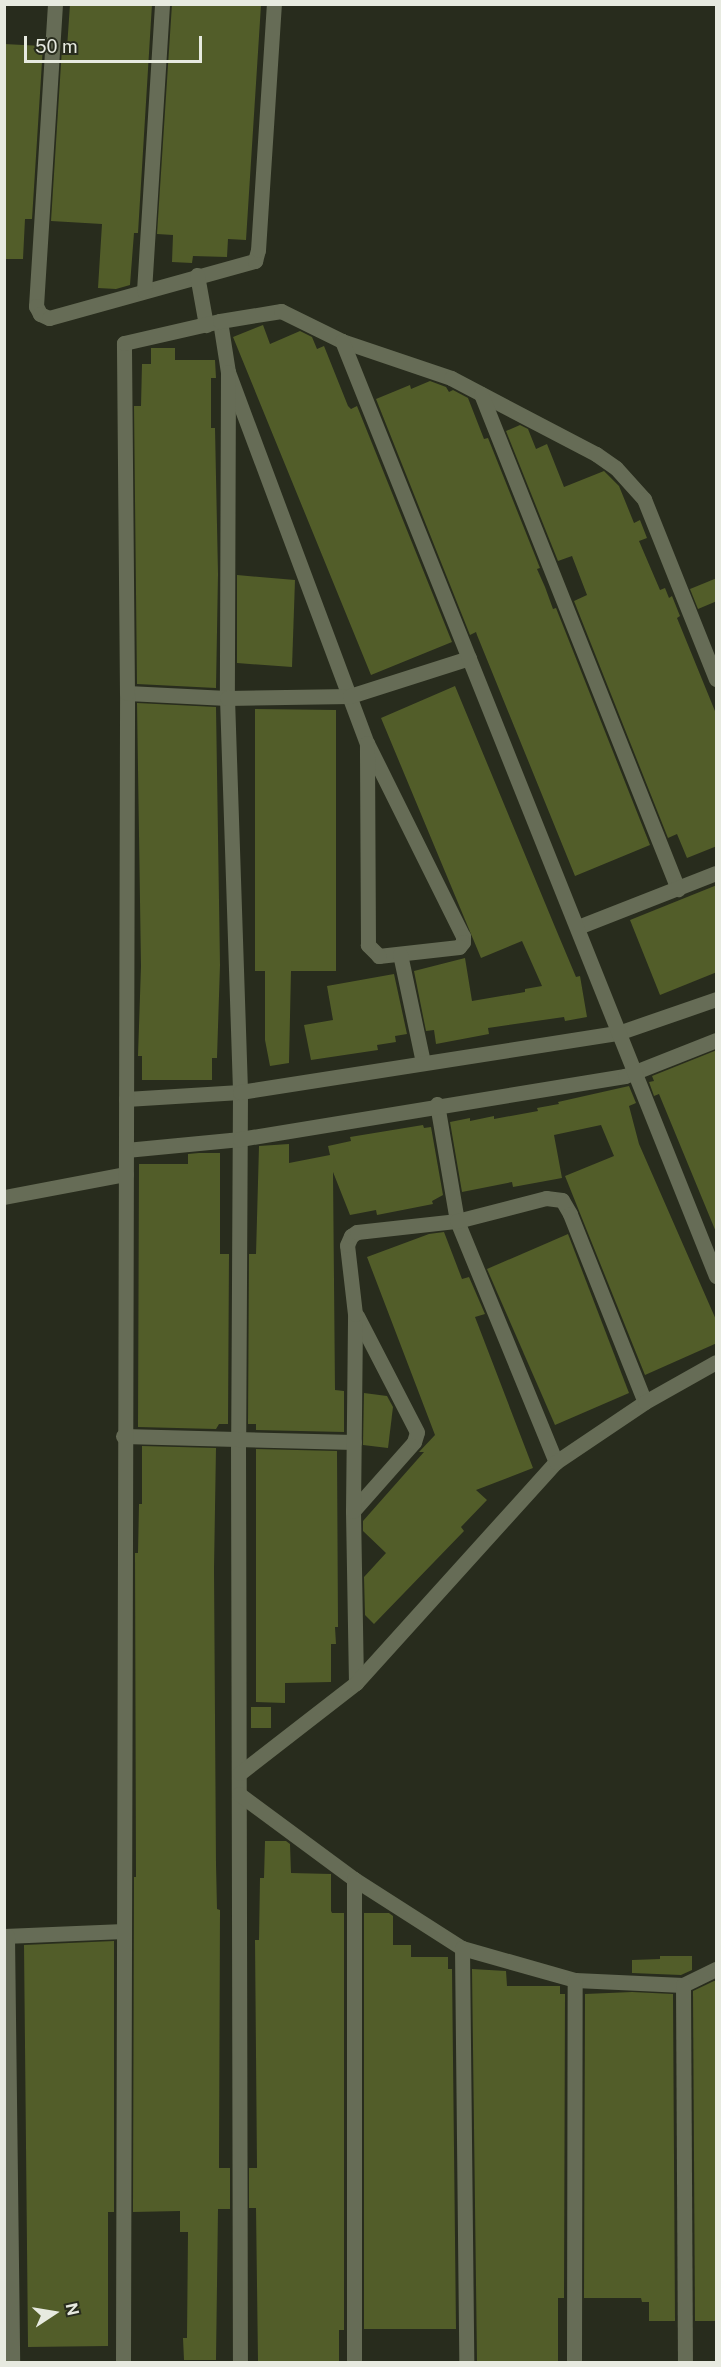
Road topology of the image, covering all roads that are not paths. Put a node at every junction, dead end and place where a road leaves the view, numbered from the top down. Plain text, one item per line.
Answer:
1 (55, 4) edge
2 (162, 4) edge
3 (274, 4) edge
4 (197, 276) junction
5 (144, 291) junction
6 (210, 319) junction
7 (342, 341) junction
8 (228, 372) junction
9 (481, 394) junction
10 (469, 658) junction
11 (717, 679) edge
12 (127, 693) junction
13 (350, 696) junction
14 (227, 698) junction
15 (367, 743) junction
16 (717, 873) edge
17 (678, 889) junction
18 (578, 927) junction
19 (400, 954) junction
20 (717, 999) edge
21 (618, 1033) junction
22 (717, 1040) edge
23 (423, 1062) junction
24 (635, 1073) junction
25 (240, 1092) junction
26 (126, 1099) junction
27 (437, 1104) junction
28 (240, 1138) junction
29 (126, 1150) junction
30 (126, 1174) junction
31 (4, 1197) edge
32 (457, 1221) junction
33 (717, 1276) edge
34 (355, 1314) junction
35 (717, 1362) edge
36 (645, 1401) junction
37 (123, 1436) junction
38 (238, 1439) junction
39 (354, 1442) junction
40 (556, 1462) junction
41 (353, 1511) junction
42 (356, 1683) junction
43 (240, 1773) junction
44 (240, 1794) junction
45 (354, 1879) junction
46 (124, 1931) junction
47 (6, 1936) edge
48 (462, 1948) junction
49 (717, 1969) edge
50 (575, 1980) junction
51 (683, 1985) junction
52 (12, 2362) edge
53 (123, 2362) edge
54 (240, 2362) edge
55 (354, 2362) edge
56 (466, 2362) edge
57 (574, 2362) edge
58 (685, 2362) edge

1 - 5 street
2 - 5 street
3 - 4 street
4 - 5 street
4 - 6 street
6 - 7 street
6 - 8 street
6 - 12 street
7 - 9 street
7 - 10 street
8 - 13 street
8 - 14 street
9 - 11 street
9 - 17 street
10 - 13 street
10 - 18 street
12 - 14 street
12 - 26 street
13 - 14 street
13 - 15 street
14 - 25 street
15 - 19 street
15 - 19 street
16 - 17 street
17 - 18 street
18 - 21 street
19 - 23 street
20 - 21 street
21 - 23 street
21 - 24 street
22 - 24 street
23 - 25 street
24 - 27 street
24 - 33 street
25 - 26 street
25 - 28 street
26 - 29 street
27 - 28 street
27 - 32 street
28 - 29 street
28 - 38 street
29 - 30 street
30 - 31 street
30 - 37 street
32 - 34 street
32 - 36 street
32 - 40 street
34 - 39 street
34 - 41 street
35 - 36 street
36 - 40 street
37 - 38 street
37 - 46 street
38 - 39 street
38 - 43 street
39 - 41 street
40 - 42 street
41 - 42 street
42 - 43 street
43 - 44 street
44 - 45 street
44 - 54 street
45 - 48 street
45 - 55 street
46 - 47 street
46 - 53 street
47 - 52 street
48 - 50 street
48 - 56 street
49 - 51 street
50 - 51 street
50 - 57 street
51 - 58 street

